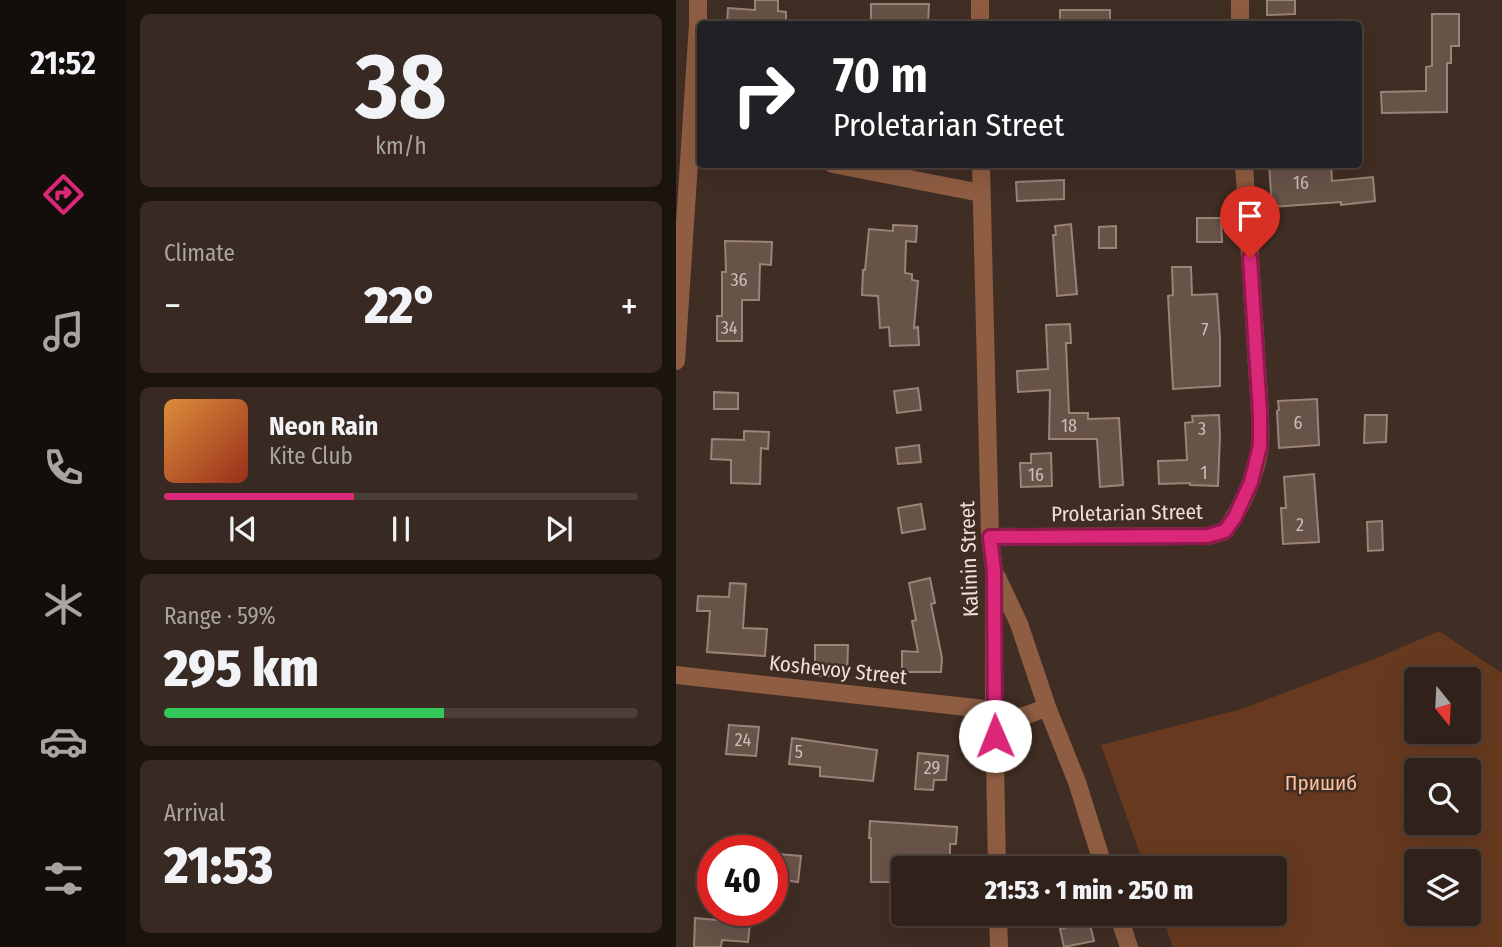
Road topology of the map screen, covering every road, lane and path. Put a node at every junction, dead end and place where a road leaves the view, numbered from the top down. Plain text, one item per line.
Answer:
1 (698, 0) edge
2 (980, 0) edge
3 (1240, 0) edge
4 (698, 21) edge
5 (980, 21) edge
6 (1240, 21) edge
7 (697, 36) edge
8 (689, 129) edge
9 (853, 168) edge
10 (980, 168) edge
11 (1244, 168) edge
12 (981, 193) junction
13 (676, 361) edge
14 (990, 537) junction
15 (994, 570) junction
16 (676, 675) edge
17 (1047, 707) junction
18 (994, 710) junction
19 (997, 856) edge
20 (1100, 856) edge
21 (998, 926) edge
22 (1122, 926) edge
23 (999, 947) edge
24 (1129, 947) edge

1 - 4 street
2 - 5 street
3 - 6 street
7 - 8 street
8 - 13 street
9 - 12 street
10 - 12 street, Kalinin Street
11 - 14 street, Proletarian Street
12 - 14 street, Kalinin Street
14 - 15 street, Kalinin Street
15 - 17 street
15 - 18 street, Kalinin Street
16 - 18 street, Koshevoy Street
17 - 18 street, Koshevoy Street
17 - 20 street
18 - 19 street, Kalinin Street
21 - 23 street
22 - 24 street

